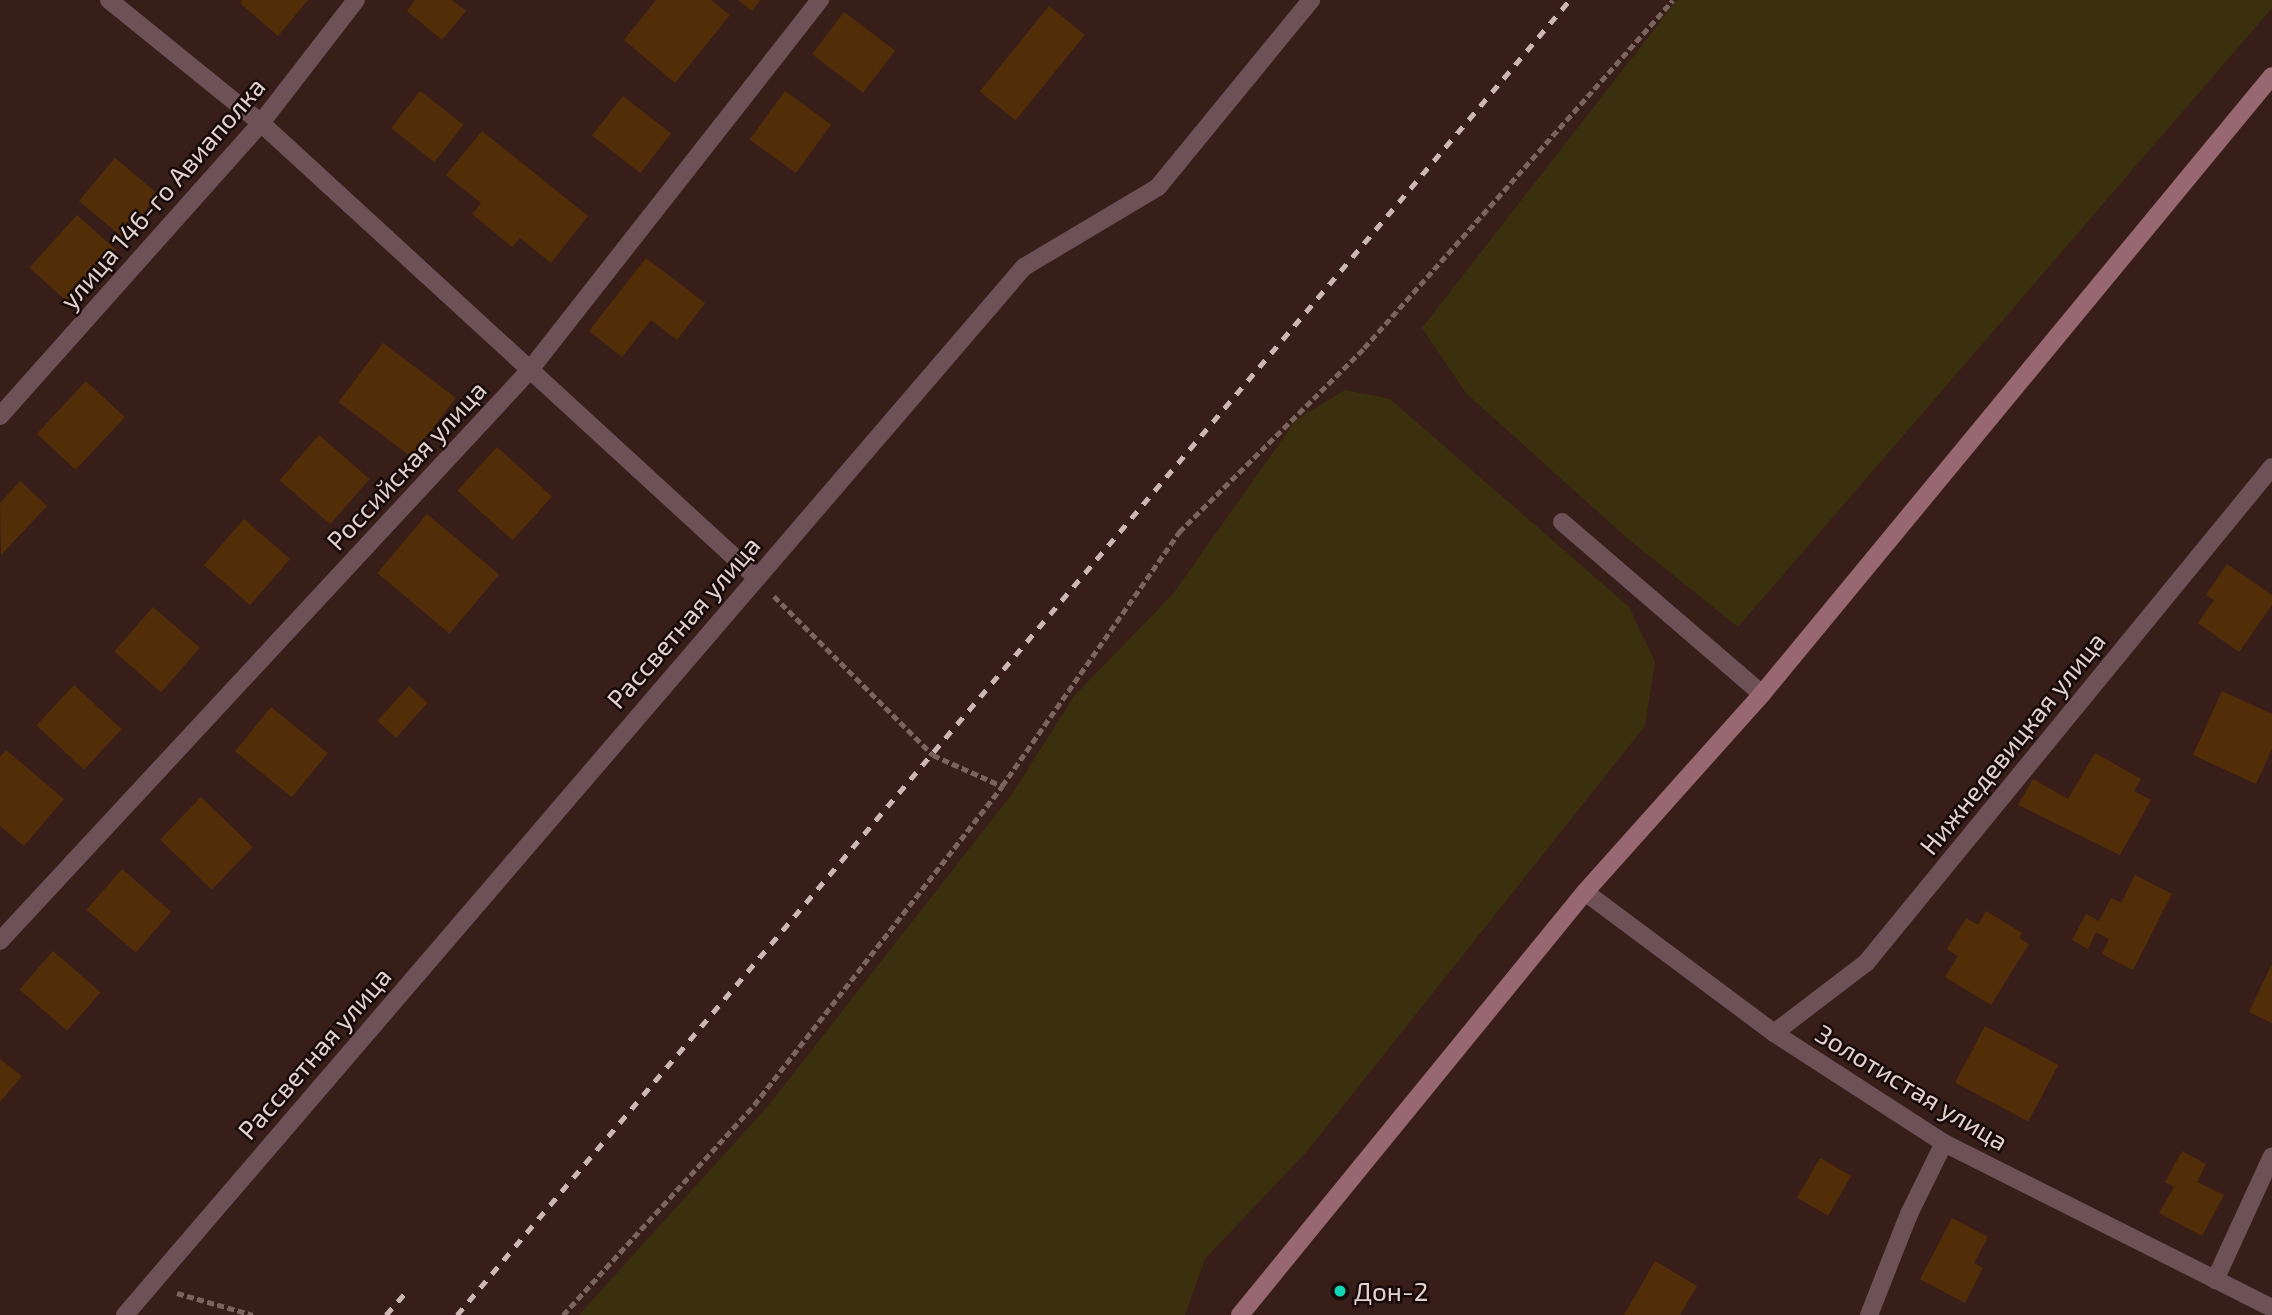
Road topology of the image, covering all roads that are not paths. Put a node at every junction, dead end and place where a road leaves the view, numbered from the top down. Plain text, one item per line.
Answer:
1 (109, 0) edge
2 (356, 0) edge
3 (820, 0) edge
4 (1311, 0) edge
5 (2272, 76) edge
6 (261, 123) junction
7 (529, 371) junction
8 (0, 416) edge
9 (2272, 467) edge
10 (1562, 522) dead end
11 (756, 577) junction
12 (1762, 694) junction
13 (1585, 892) junction
14 (0, 941) edge
15 (1774, 1033) junction
16 (1944, 1143) junction
17 (2272, 1156) edge
18 (2215, 1280) junction
19 (2272, 1308) edge
20 (125, 1315) edge
21 (1240, 1315) edge
22 (1870, 1315) edge

1 - 6 street
2 - 6 street, улица 146-го Авиаполка
3 - 7 street, Российская улица
4 - 11 street, Рассветная улица
5 - 12 street
6 - 7 street
6 - 8 street, улица 146-го Авиаполка
7 - 11 street
7 - 14 street, Российская улица
9 - 15 street, Нижнедевицкая улица
10 - 12 street
11 - 20 street, Рассветная улица
12 - 13 street
13 - 15 street, Золотистая улица
13 - 21 street
15 - 16 street, Золотистая улица
16 - 18 street, Золотистая улица
16 - 22 street
17 - 18 street
18 - 19 street, Золотистая улица

